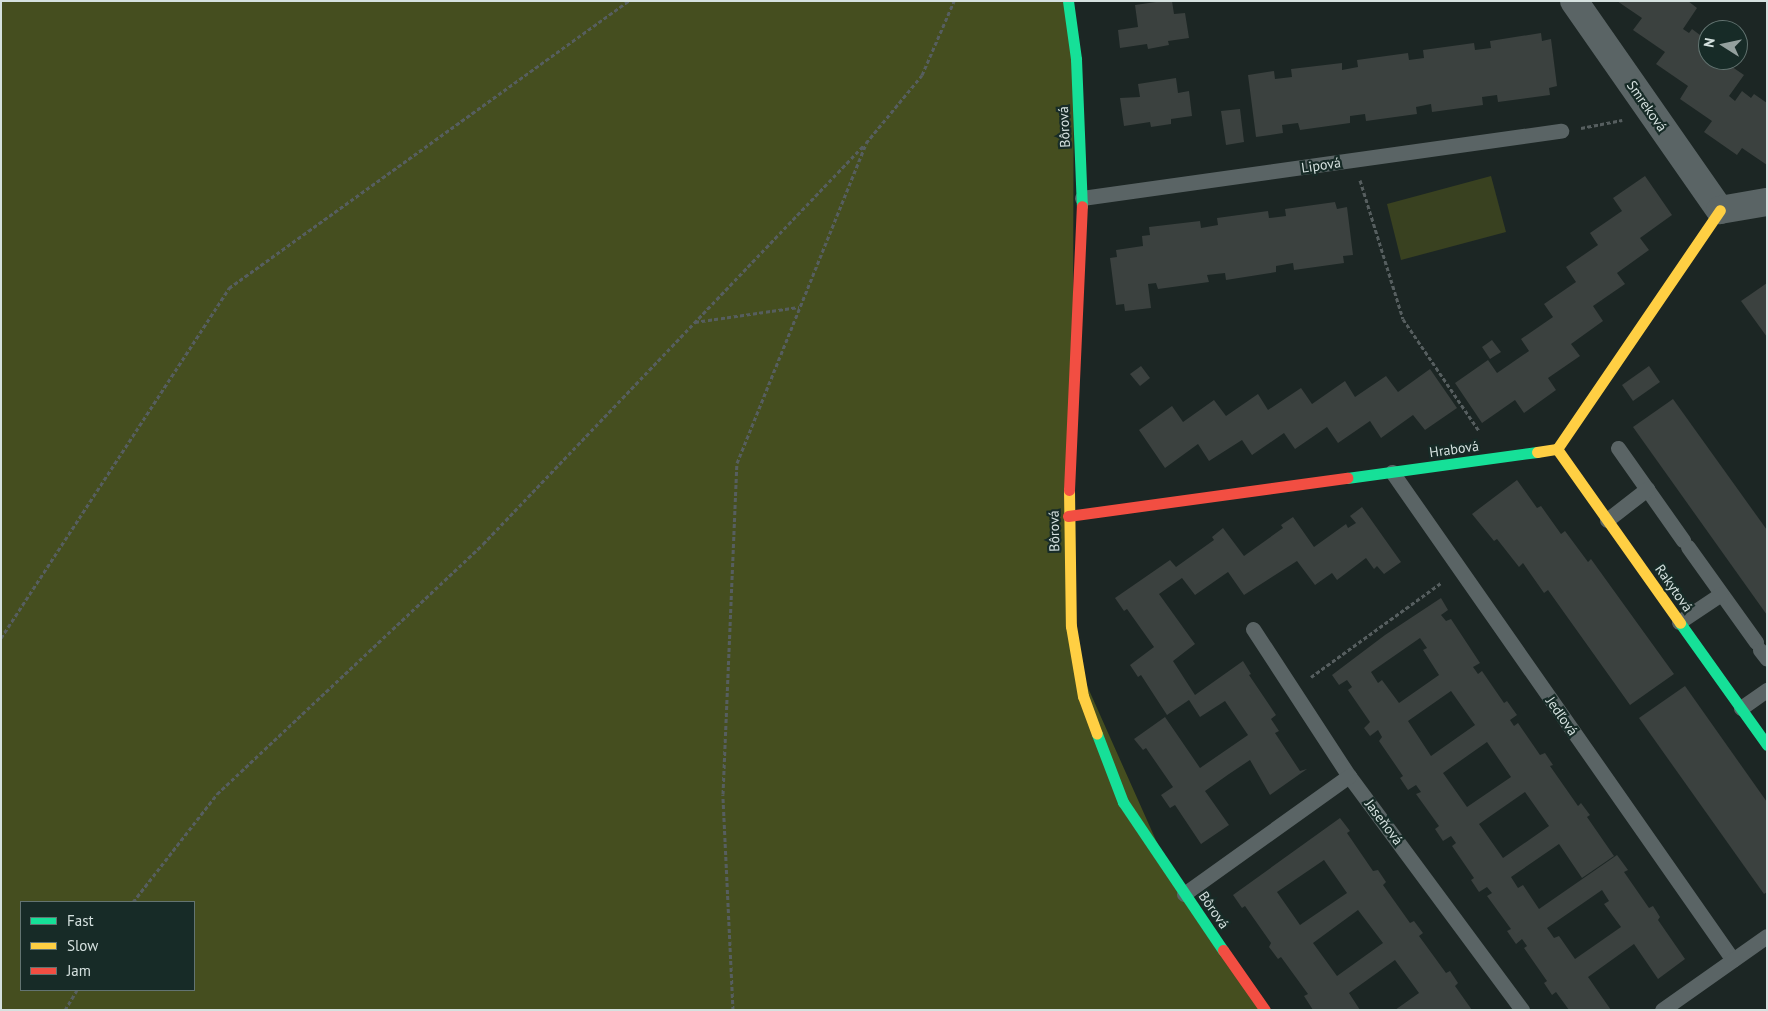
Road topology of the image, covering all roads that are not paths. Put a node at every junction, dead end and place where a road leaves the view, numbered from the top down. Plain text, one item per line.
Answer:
1 (1068, 1) edge
2 (1574, 1) edge
3 (1561, 132) road end
4 (1082, 198) junction
5 (1767, 202) edge
6 (1720, 210) junction
7 (1618, 448) dead end
8 (1557, 449) junction
9 (1392, 472) junction
10 (1648, 489) junction
11 (1068, 516) junction
12 (1608, 520) junction
13 (1722, 594) junction
14 (1680, 622) junction
15 (1253, 630) dead end
16 (1761, 650) edge
17 (1767, 690) edge
18 (1741, 708) junction
19 (1767, 745) edge
20 (1349, 776) junction
21 (1184, 894) junction
22 (1767, 936) edge
23 (1733, 960) junction
24 (1265, 1010) edge
25 (1522, 1010) edge
26 (1662, 1010) edge

1 - 4 street, Bôrová
2 - 6 street, Smreková
3 - 4 lane, Lipová
4 - 11 street, Bôrová
5 - 6 street
6 - 8 street
7 - 10 lane
8 - 9 street, Hrabová
8 - 12 street, Rakytová
9 - 11 street, Hrabová
9 - 23 lane, Jedľová
10 - 12 lane
10 - 13 lane
11 - 21 street, Bôrová
12 - 14 street, Rakytová
13 - 14 lane
13 - 16 lane
14 - 18 street, Rakytová
15 - 20 lane, Jaseňová
17 - 18 lane
18 - 19 street, Rakytová
20 - 21 lane
20 - 25 lane, Jaseňová
21 - 24 street, Bôrová
22 - 23 lane
23 - 26 lane

